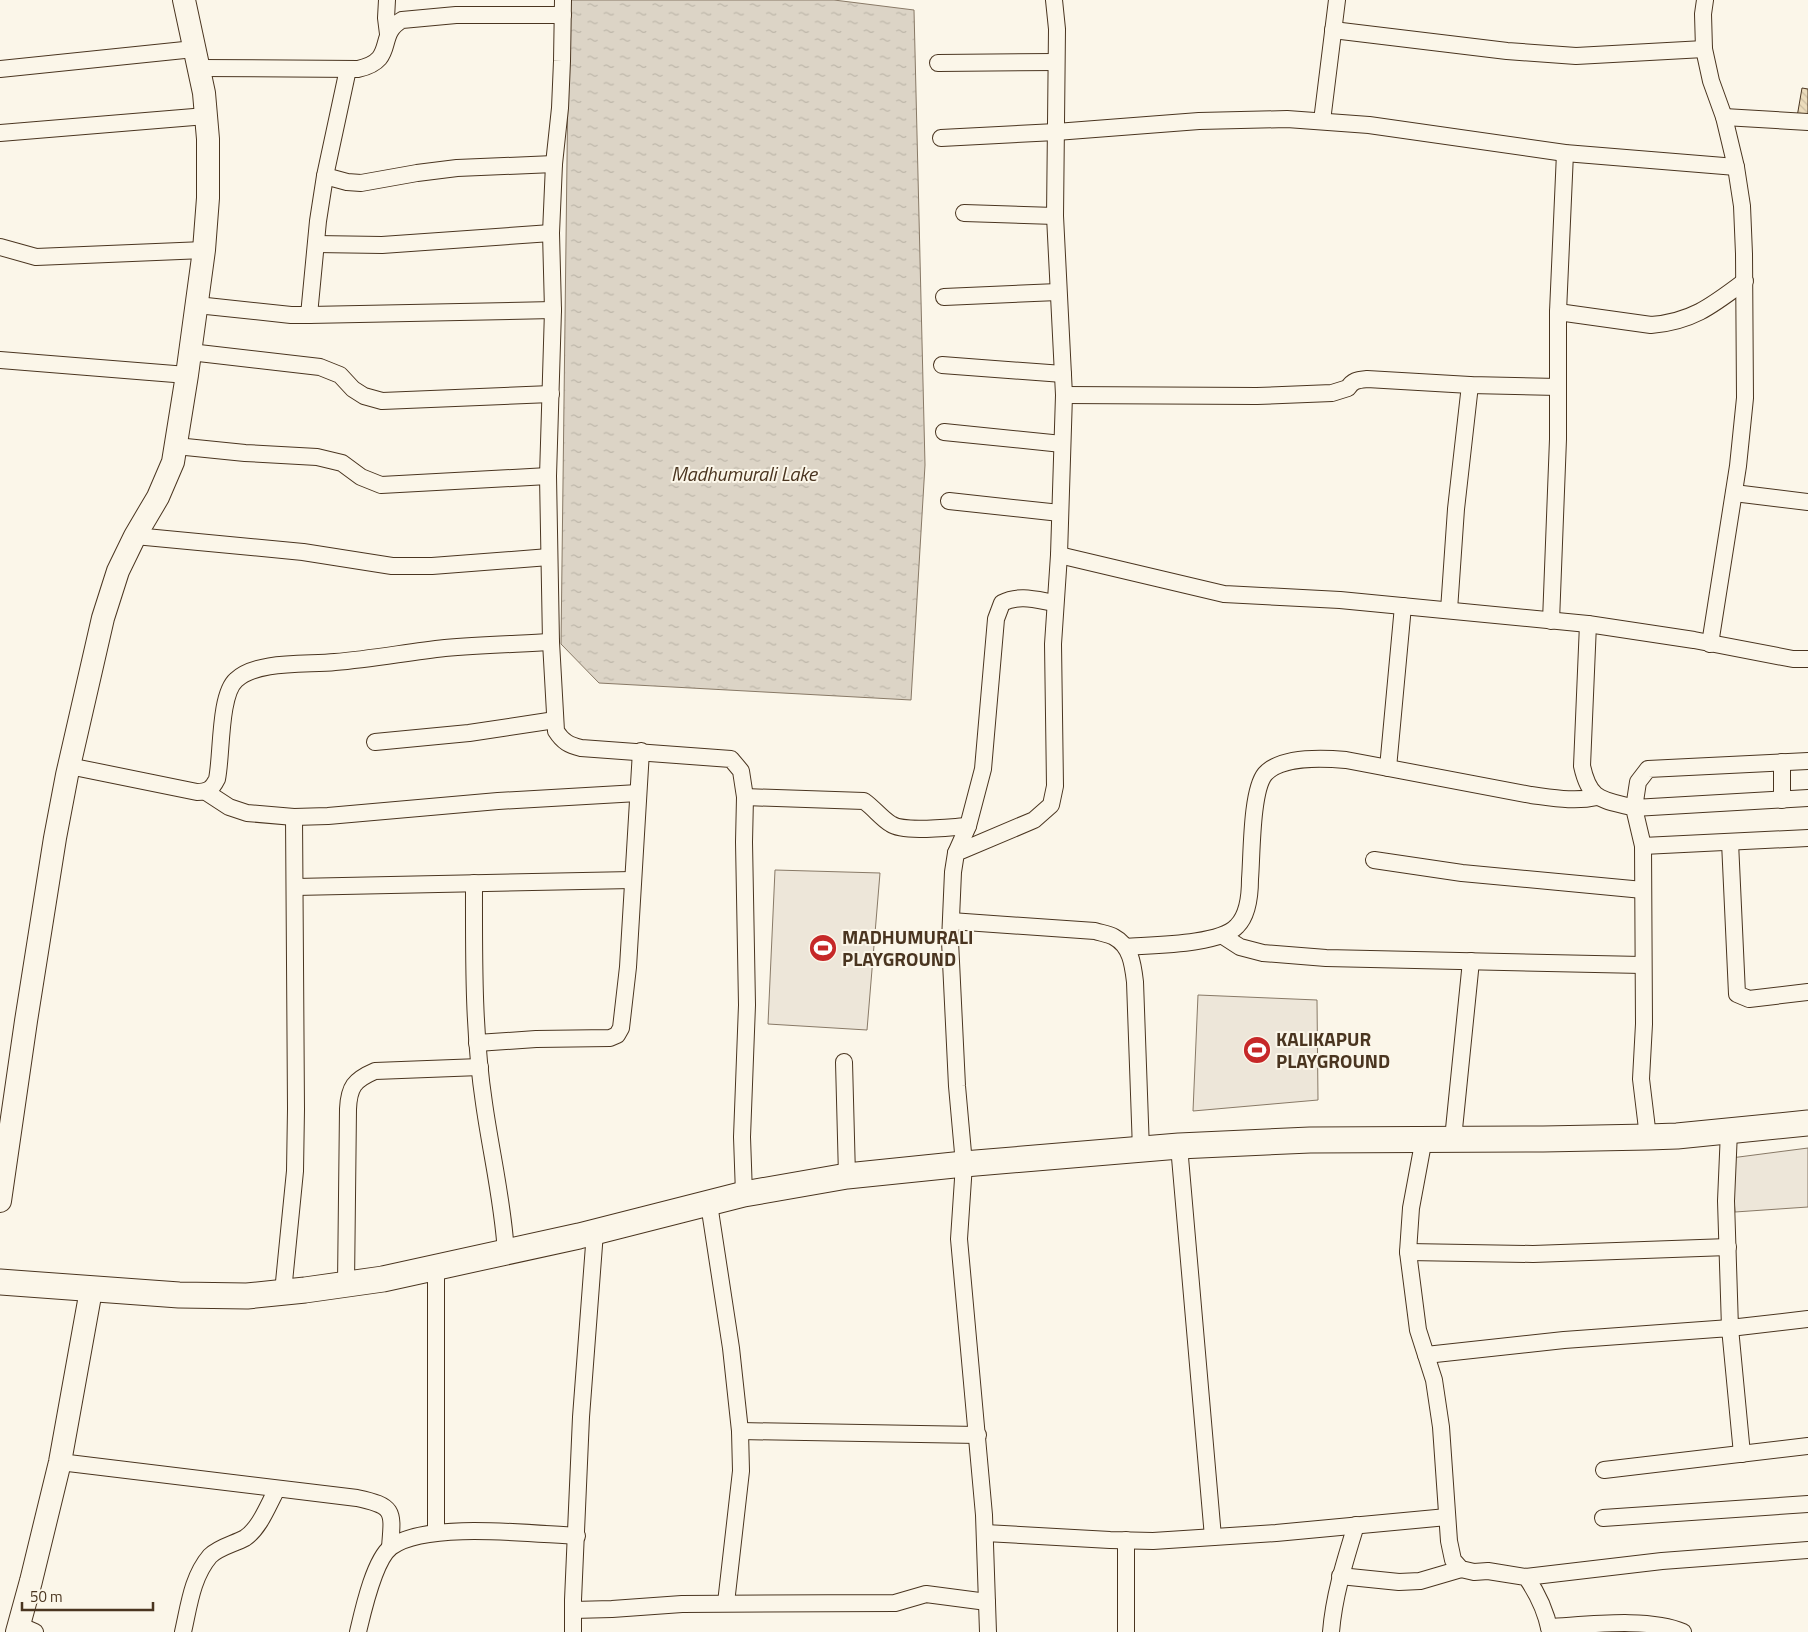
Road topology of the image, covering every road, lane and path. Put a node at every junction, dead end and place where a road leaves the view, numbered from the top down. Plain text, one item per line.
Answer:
1 (184, 0) edge
2 (388, 0) edge
3 (1054, 0) edge
4 (1337, 0) edge
5 (1705, 0) edge
6 (563, 8) edge
7 (1333, 30) junction
8 (388, 34) junction
9 (1704, 49) junction
10 (196, 59) junction
11 (1056, 62) junction
12 (938, 63) dead end
13 (0, 69) edge
14 (348, 69) junction
15 (206, 116) junction
16 (1724, 117) junction
17 (1322, 121) junction
18 (1808, 122) edge
19 (1056, 132) junction
20 (0, 133) edge
21 (941, 138) dead end
22 (1565, 154) junction
23 (554, 164) junction
24 (1736, 167) junction
25 (325, 176) junction
26 (964, 213) dead end
27 (1055, 216) junction
28 (551, 233) junction
29 (316, 244) junction
30 (0, 247) edge
31 (204, 250) junction
32 (1744, 281) junction
33 (1058, 292) junction
34 (944, 297) dead end
35 (197, 305) junction
36 (553, 310) junction
37 (1558, 312) junction
38 (309, 315) junction
39 (190, 352) junction
40 (0, 360) edge
41 (942, 365) dead end
42 (1063, 374) junction
43 (187, 375) junction
44 (1470, 385) junction
45 (1558, 387) junction
46 (551, 394) junction
47 (1064, 395) junction
48 (944, 432) dead end
49 (1062, 444) junction
50 (176, 446) junction
51 (548, 476) junction
52 (1734, 493) junction
53 (949, 501) dead end
54 (1808, 502) edge
55 (1060, 513) junction
56 (135, 536) junction
57 (1059, 554) junction
58 (549, 557) junction
59 (1055, 603) junction
60 (1403, 606) junction
61 (1449, 610) junction
62 (1551, 621) junction
63 (1588, 624) junction
64 (551, 642) junction
65 (1710, 644) junction
66 (1808, 659) edge
67 (555, 720) junction
68 (375, 742) dead end
69 (641, 752) junction
70 (1808, 760) edge
71 (1782, 762) junction
72 (69, 766) junction
73 (1388, 768) junction
74 (206, 792) junction
75 (638, 793) junction
76 (745, 797) junction
77 (1597, 797) junction
78 (1808, 798) edge
79 (1782, 800) junction
80 (1634, 808) junction
81 (294, 817) junction
82 (968, 826) junction
83 (1808, 838) edge
84 (1730, 842) junction
85 (1643, 846) junction
86 (956, 854) junction
87 (1374, 860) dead end
88 (632, 880) junction
89 (474, 883) junction
90 (295, 887) junction
91 (1643, 890) junction
92 (950, 921) junction
93 (1223, 936) junction
94 (1126, 947) junction
95 (1470, 961) junction
96 (1642, 966) junction
97 (1808, 992) edge
98 (477, 1043) junction
99 (844, 1062) dead end
100 (480, 1067) junction
101 (1808, 1123) edge
102 (1729, 1131) junction
103 (1648, 1137) junction
104 (1424, 1138) junction
105 (1453, 1139) junction
106 (1179, 1146) junction
107 (1141, 1150) junction
108 (964, 1164) junction
109 (847, 1176) junction
110 (744, 1194) junction
111 (0, 1201) edge
112 (709, 1204) junction
113 (595, 1232) junction
114 (1728, 1247) junction
115 (1408, 1252) junction
116 (506, 1253) junction
117 (436, 1268) junction
118 (0, 1282) edge
119 (346, 1284) junction
120 (91, 1290) junction
121 (283, 1292) junction
122 (1808, 1319) edge
123 (1730, 1328) junction
124 (1426, 1355) junction
125 (740, 1431) junction
126 (978, 1435) junction
127 (1808, 1446) edge
128 (1742, 1454) junction
129 (60, 1462) junction
130 (1604, 1470) dead end
131 (277, 1489) junction
132 (1808, 1504) edge
133 (1447, 1517) junction
134 (1603, 1518) dead end
135 (1356, 1526) junction
136 (436, 1532) junction
137 (985, 1533) junction
138 (576, 1536) junction
139 (1213, 1537) junction
140 (1126, 1540) junction
141 (390, 1548) junction
142 (1808, 1550) edge
143 (1461, 1569) junction
144 (1340, 1576) junction
145 (1526, 1577) junction
146 (987, 1602) junction
147 (726, 1603) junction
148 (573, 1610) junction
149 (24, 1630) edge
150 (1549, 1630) edge
151 (183, 1632) edge
152 (358, 1632) edge
153 (574, 1632) edge
154 (988, 1632) edge
155 (1126, 1632) edge
156 (1330, 1632) edge
157 (1684, 1632) edge

1 - 10 street
2 - 8 street
3 - 11 street
4 - 7 street
5 - 9 street
6 - 8 street
6 - 23 street
7 - 9 street
7 - 17 street
8 - 14 street
9 - 16 street
10 - 13 street
10 - 14 street
10 - 15 street
11 - 12 street
11 - 19 street
14 - 25 street
15 - 20 street
15 - 31 street
16 - 18 street
16 - 24 street
17 - 19 street
17 - 22 street
19 - 21 street
19 - 27 street
22 - 24 street
22 - 37 street
23 - 25 street
23 - 28 street
24 - 32 street
25 - 29 street
26 - 27 street
27 - 33 street
28 - 29 street
28 - 36 street
29 - 38 street
30 - 31 street
31 - 35 street
32 - 37 street
32 - 52 street
33 - 34 street
33 - 42 street
35 - 38 street
35 - 39 street
36 - 38 street
36 - 46 street
37 - 45 street
39 - 43 street
39 - 46 street
40 - 43 street
41 - 42 street
42 - 47 street
43 - 50 street
44 - 45 street
44 - 47 street
44 - 61 street
45 - 62 street
46 - 51 street
47 - 49 street
48 - 49 street
49 - 55 street
50 - 51 street
50 - 56 street
51 - 58 street
52 - 54 street
52 - 65 street
53 - 55 street
55 - 57 street
56 - 58 street
56 - 72 street
57 - 59 street
57 - 60 street
58 - 64 street
59 - 82 street
59 - 86 street
60 - 61 street
60 - 73 street
61 - 62 street
62 - 63 street
63 - 65 street
63 - 77 street
64 - 67 street
64 - 74 street
65 - 66 street
67 - 68 street
67 - 69 street
69 - 75 street
69 - 76 street
70 - 71 street
71 - 79 street
71 - 80 street
72 - 74 street
72 - 111 street
73 - 77 street
73 - 93 street
74 - 81 street
75 - 81 street
75 - 88 street
76 - 82 street
76 - 110 street
77 - 80 street
78 - 79 street
79 - 80 street
80 - 85 street
81 - 90 street
82 - 86 street
83 - 84 street
84 - 85 street
84 - 97 street
85 - 91 street
86 - 92 street
87 - 91 street
88 - 89 street
88 - 98 street
89 - 90 street
89 - 98 street
90 - 121 street
91 - 96 street
92 - 94 street
92 - 108 street
93 - 94 street
93 - 95 street
94 - 107 street
95 - 96 street
95 - 105 street
96 - 103 street
98 - 100 street
99 - 109 street
100 - 116 street
100 - 119 street
101 - 102 main road
102 - 103 main road
102 - 114 street
103 - 105 main road
104 - 105 main road
104 - 106 main road
104 - 115 street
106 - 107 main road
106 - 139 street
107 - 108 main road
108 - 109 main road
108 - 126 street
109 - 110 main road
110 - 112 main road
112 - 113 main road
112 - 125 street
113 - 116 main road
113 - 138 street
114 - 115 street
114 - 123 street
115 - 124 street
116 - 117 main road
117 - 119 main road
117 - 136 street
118 - 120 main road
119 - 121 main road
120 - 121 main road
120 - 129 street
122 - 123 street
123 - 124 street
123 - 128 street
124 - 133 street
125 - 126 street
125 - 147 street
126 - 137 street
127 - 128 street
128 - 130 street
129 - 131 street
129 - 149 street
131 - 141 street
131 - 151 street
132 - 134 street
133 - 135 street
133 - 143 street
135 - 139 street
135 - 144 street
136 - 138 street
136 - 141 street
137 - 140 street
137 - 146 street
138 - 148 street
139 - 140 street
140 - 155 street
141 - 152 street
142 - 145 street
143 - 144 street
143 - 145 street
144 - 156 street
145 - 150 street
146 - 147 street
146 - 154 street
147 - 148 street
148 - 153 street
150 - 157 street

